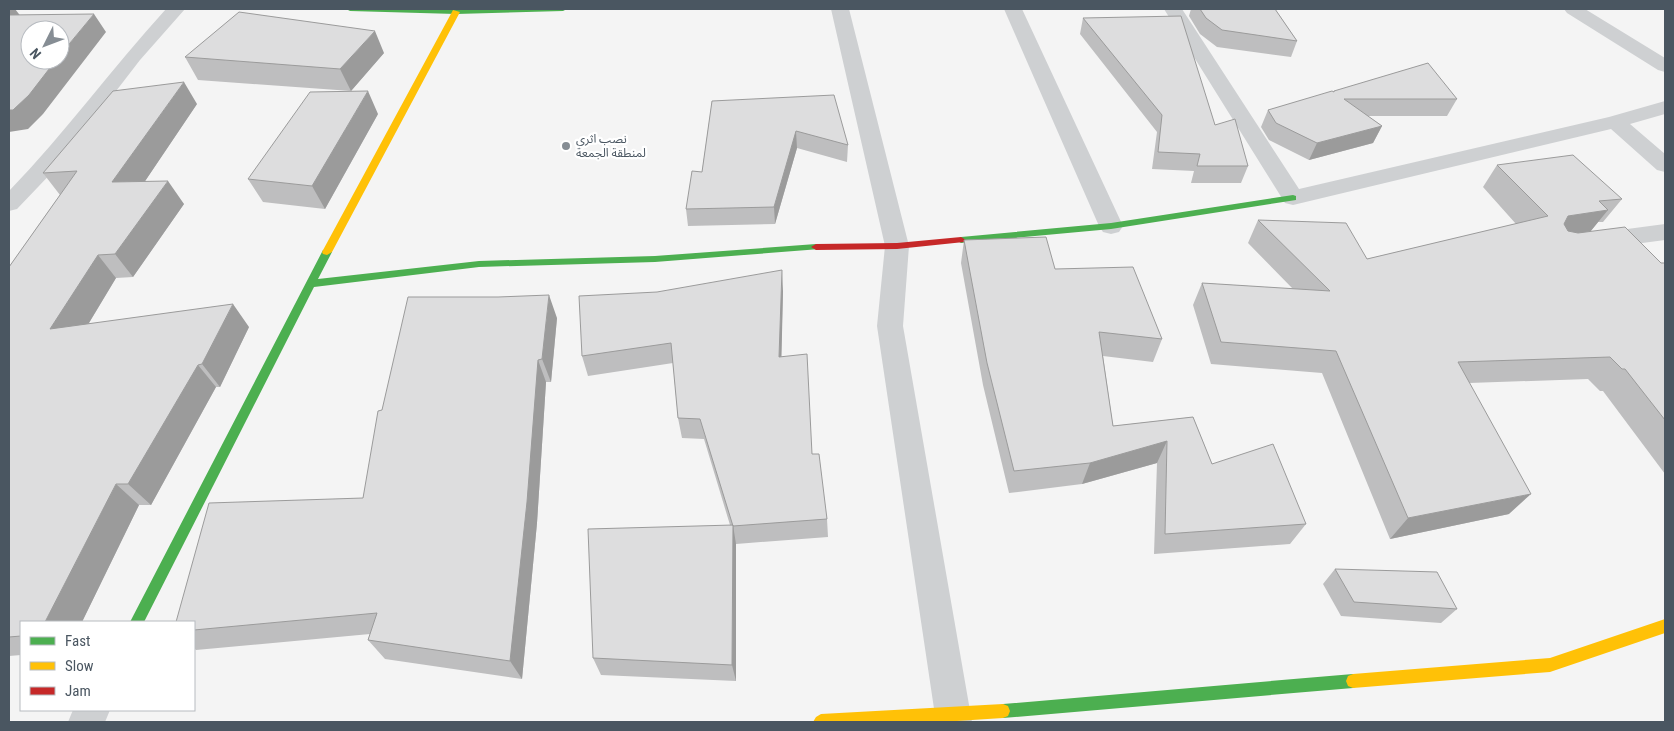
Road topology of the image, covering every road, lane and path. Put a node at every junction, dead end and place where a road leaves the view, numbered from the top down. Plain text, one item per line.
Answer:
1 (176, 9) edge
2 (350, 9) edge
3 (563, 9) edge
4 (840, 9) edge
5 (1013, 9) edge
6 (1173, 9) edge
7 (1573, 9) edge
8 (456, 12) junction
9 (1665, 66) edge
10 (1665, 107) edge
11 (1615, 122) junction
12 (1665, 165) edge
13 (1293, 198) junction
14 (9, 204) edge
15 (1111, 226) junction
16 (1665, 232) edge
17 (1579, 244) edge
18 (897, 246) junction
19 (310, 284) junction
20 (138, 621) edge
21 (1665, 626) edge
22 (954, 719) edge
23 (820, 722) edge

1 - 14 street
2 - 8 street
3 - 8 street
4 - 18 street
5 - 15 street
6 - 13 street
7 - 9 street
8 - 19 street
10 - 11 street
11 - 12 street
11 - 13 street
13 - 15 street
15 - 18 street
16 - 17 street
18 - 19 street
18 - 22 street
19 - 20 street
21 - 22 street
22 - 23 street

